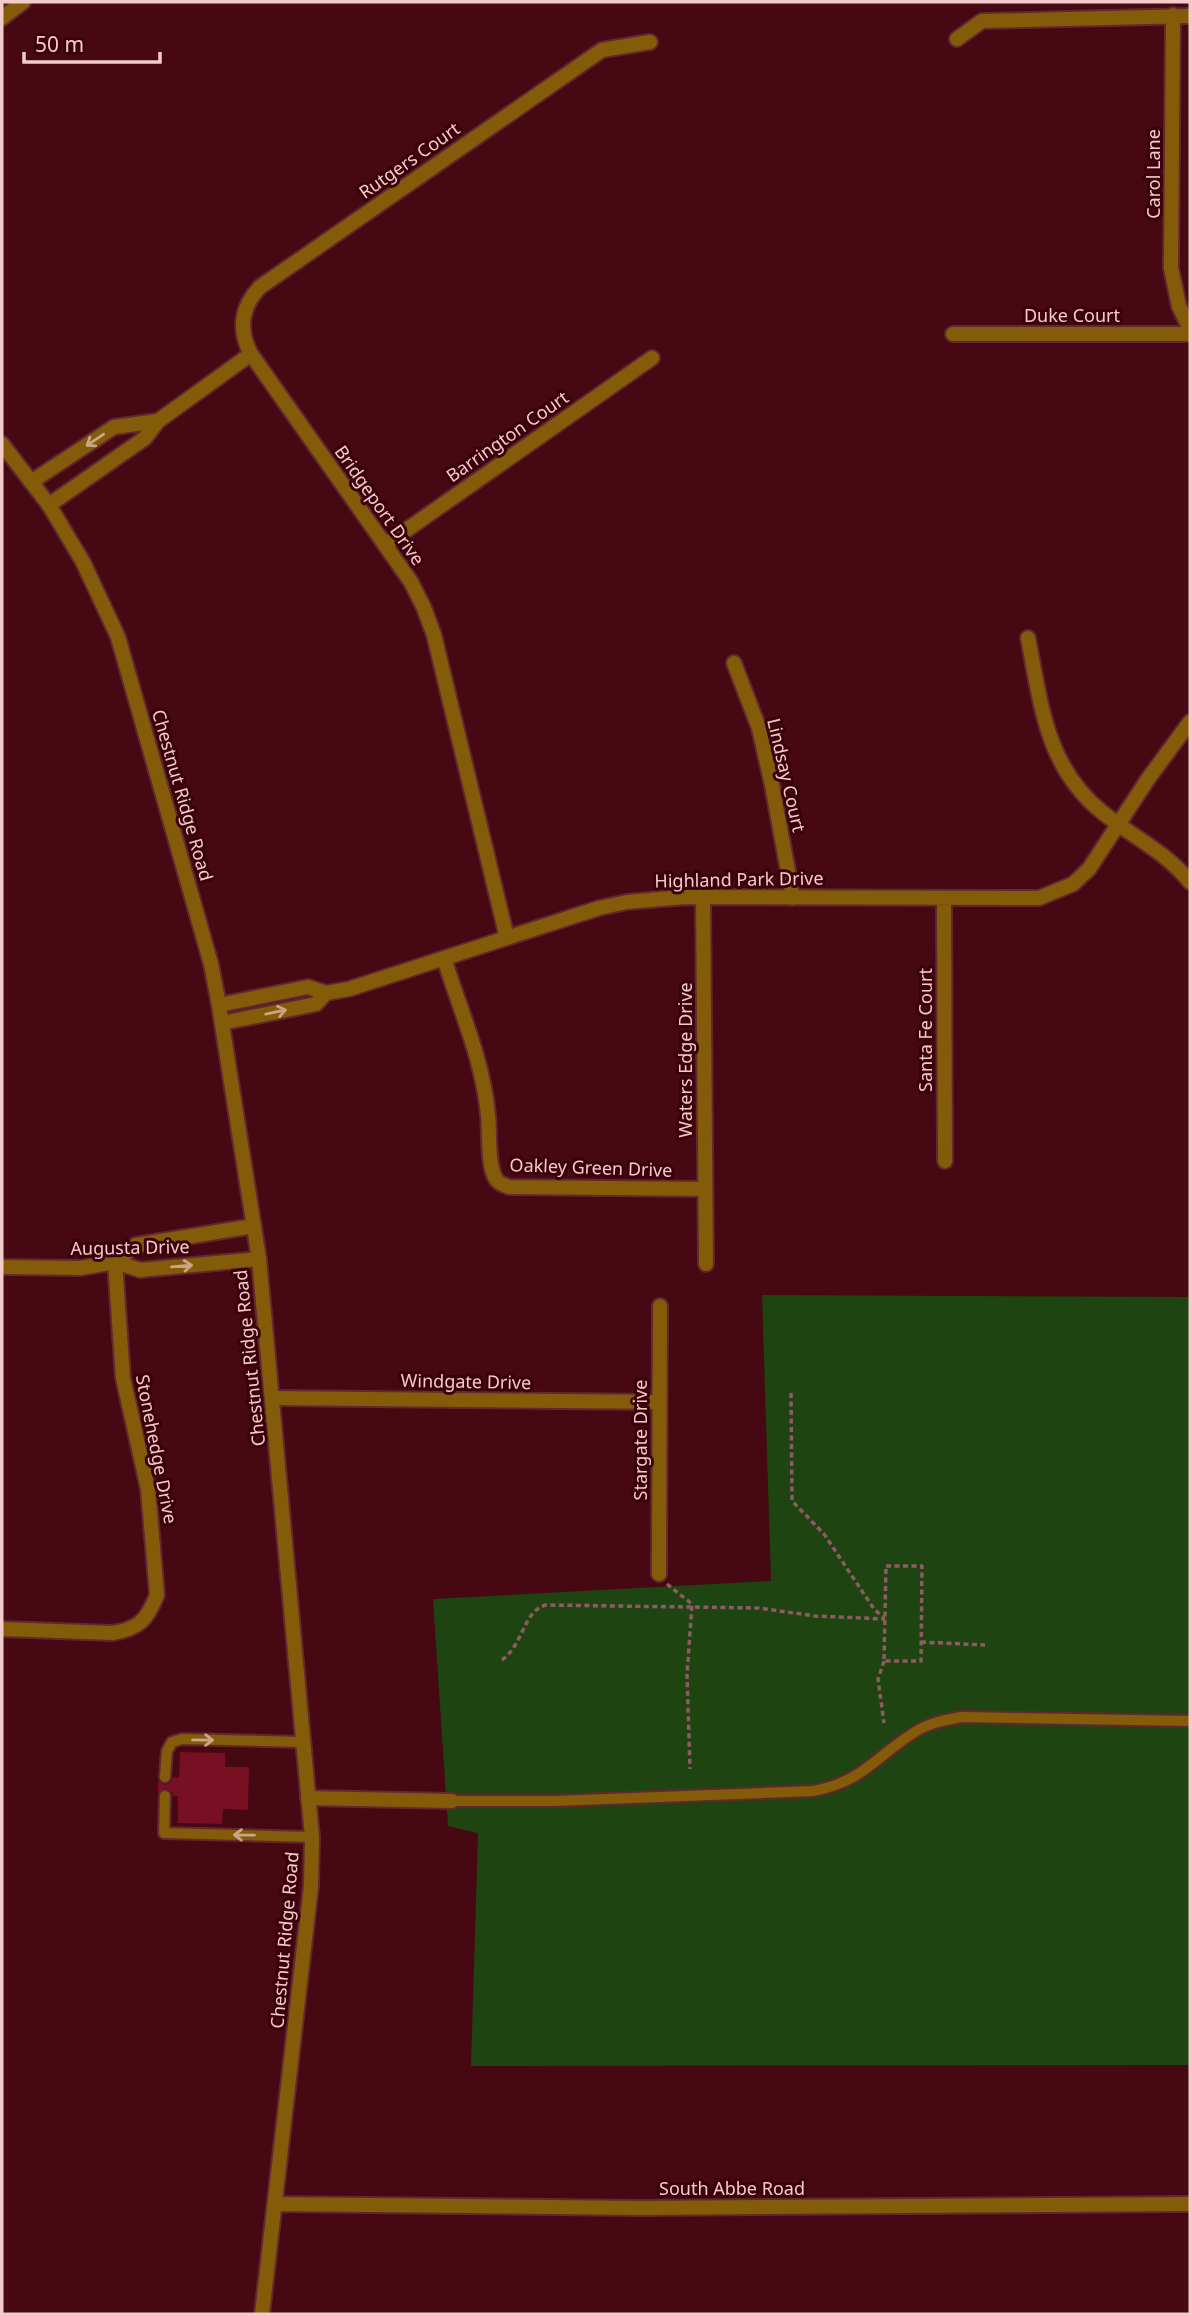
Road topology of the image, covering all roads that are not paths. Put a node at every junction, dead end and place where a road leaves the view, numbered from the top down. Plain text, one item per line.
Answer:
1 (23, 2) edge
2 (1173, 15) junction
3 (1190, 16) edge
4 (2, 18) edge
5 (957, 40) dead end
6 (650, 42) dead end
7 (1190, 332) edge
8 (953, 334) dead end
9 (251, 354) junction
10 (652, 358) dead end
11 (158, 421) junction
12 (2, 443) edge
13 (31, 482) junction
14 (49, 505) junction
15 (385, 545) junction
16 (1028, 638) dead end
17 (734, 663) dead end
18 (1190, 722) edge
19 (1118, 825) junction
20 (1190, 882) edge
21 (703, 897) junction
22 (793, 898) junction
23 (944, 898) junction
24 (507, 938) junction
25 (444, 958) junction
26 (326, 993) junction
27 (219, 1005) junction
28 (222, 1023) junction
29 (945, 1161) dead end
30 (705, 1189) junction
31 (254, 1226) junction
32 (259, 1259) junction
33 (115, 1262) junction
34 (706, 1264) dead end
35 (2, 1267) edge
36 (660, 1306) dead end
37 (273, 1398) junction
38 (659, 1402) junction
39 (660, 1577) road end
40 (2, 1629) edge
41 (1190, 1721) edge
42 (303, 1742) junction
43 (165, 1777) dead end
44 (165, 1796) dead end
45 (308, 1798) junction
46 (452, 1801) joint
47 (312, 1837) junction
48 (275, 2204) junction
49 (1190, 2204) edge
50 (262, 2314) edge

1 - 4 street
2 - 3 street
2 - 5 street
2 - 7 street, Carol Lane
6 - 9 street, Rutgers Court
7 - 8 street, Duke Court
9 - 11 street
9 - 15 street, Bridgeport Drive
10 - 15 street, Barrington Court
11 -> 13 street
11 - 14 street
12 - 13 street, Chestnut Ridge Road
13 - 14 street, Chestnut Ridge Road
14 - 27 street, Chestnut Ridge Road
15 - 24 street, Bridgeport Drive
16 - 19 street
17 - 22 street, Lindsay Court
18 - 19 street, Highland Park Drive
19 - 20 street
19 - 23 street, Highland Park Drive
21 - 22 street, Highland Park Drive
21 - 24 street, Highland Park Drive
21 - 30 street, Waters Edge Drive
22 - 23 street, Highland Park Drive
23 - 29 street, Santa Fe Court
24 - 25 street, Highland Park Drive
25 - 26 street, Highland Park Drive
25 - 30 street, Oakley Green Drive
26 - 27 street, Highland Park Drive
28 -> 26 street
27 - 28 street, Chestnut Ridge Road
28 - 31 street, Chestnut Ridge Road
30 - 34 street, Waters Edge Drive
31 - 32 street, Chestnut Ridge Road
31 - 33 street
33 -> 32 street, Augusta Drive
32 - 37 street, Chestnut Ridge Road
33 - 35 street, Augusta Drive
33 - 40 street, Stonehedge Drive
36 - 38 street, Stargate Drive
37 - 38 street, Windgate Drive
37 - 42 street, Chestnut Ridge Road
38 - 39 street, Stargate Drive
41 - 46 lane
43 -> 42 lane
42 - 45 street, Chestnut Ridge Road
47 -> 44 lane
45 - 46 street
45 - 47 street, Chestnut Ridge Road
47 - 48 street, Chestnut Ridge Road
48 - 49 street, South Abbe Road
48 - 50 street, Chestnut Ridge Road

